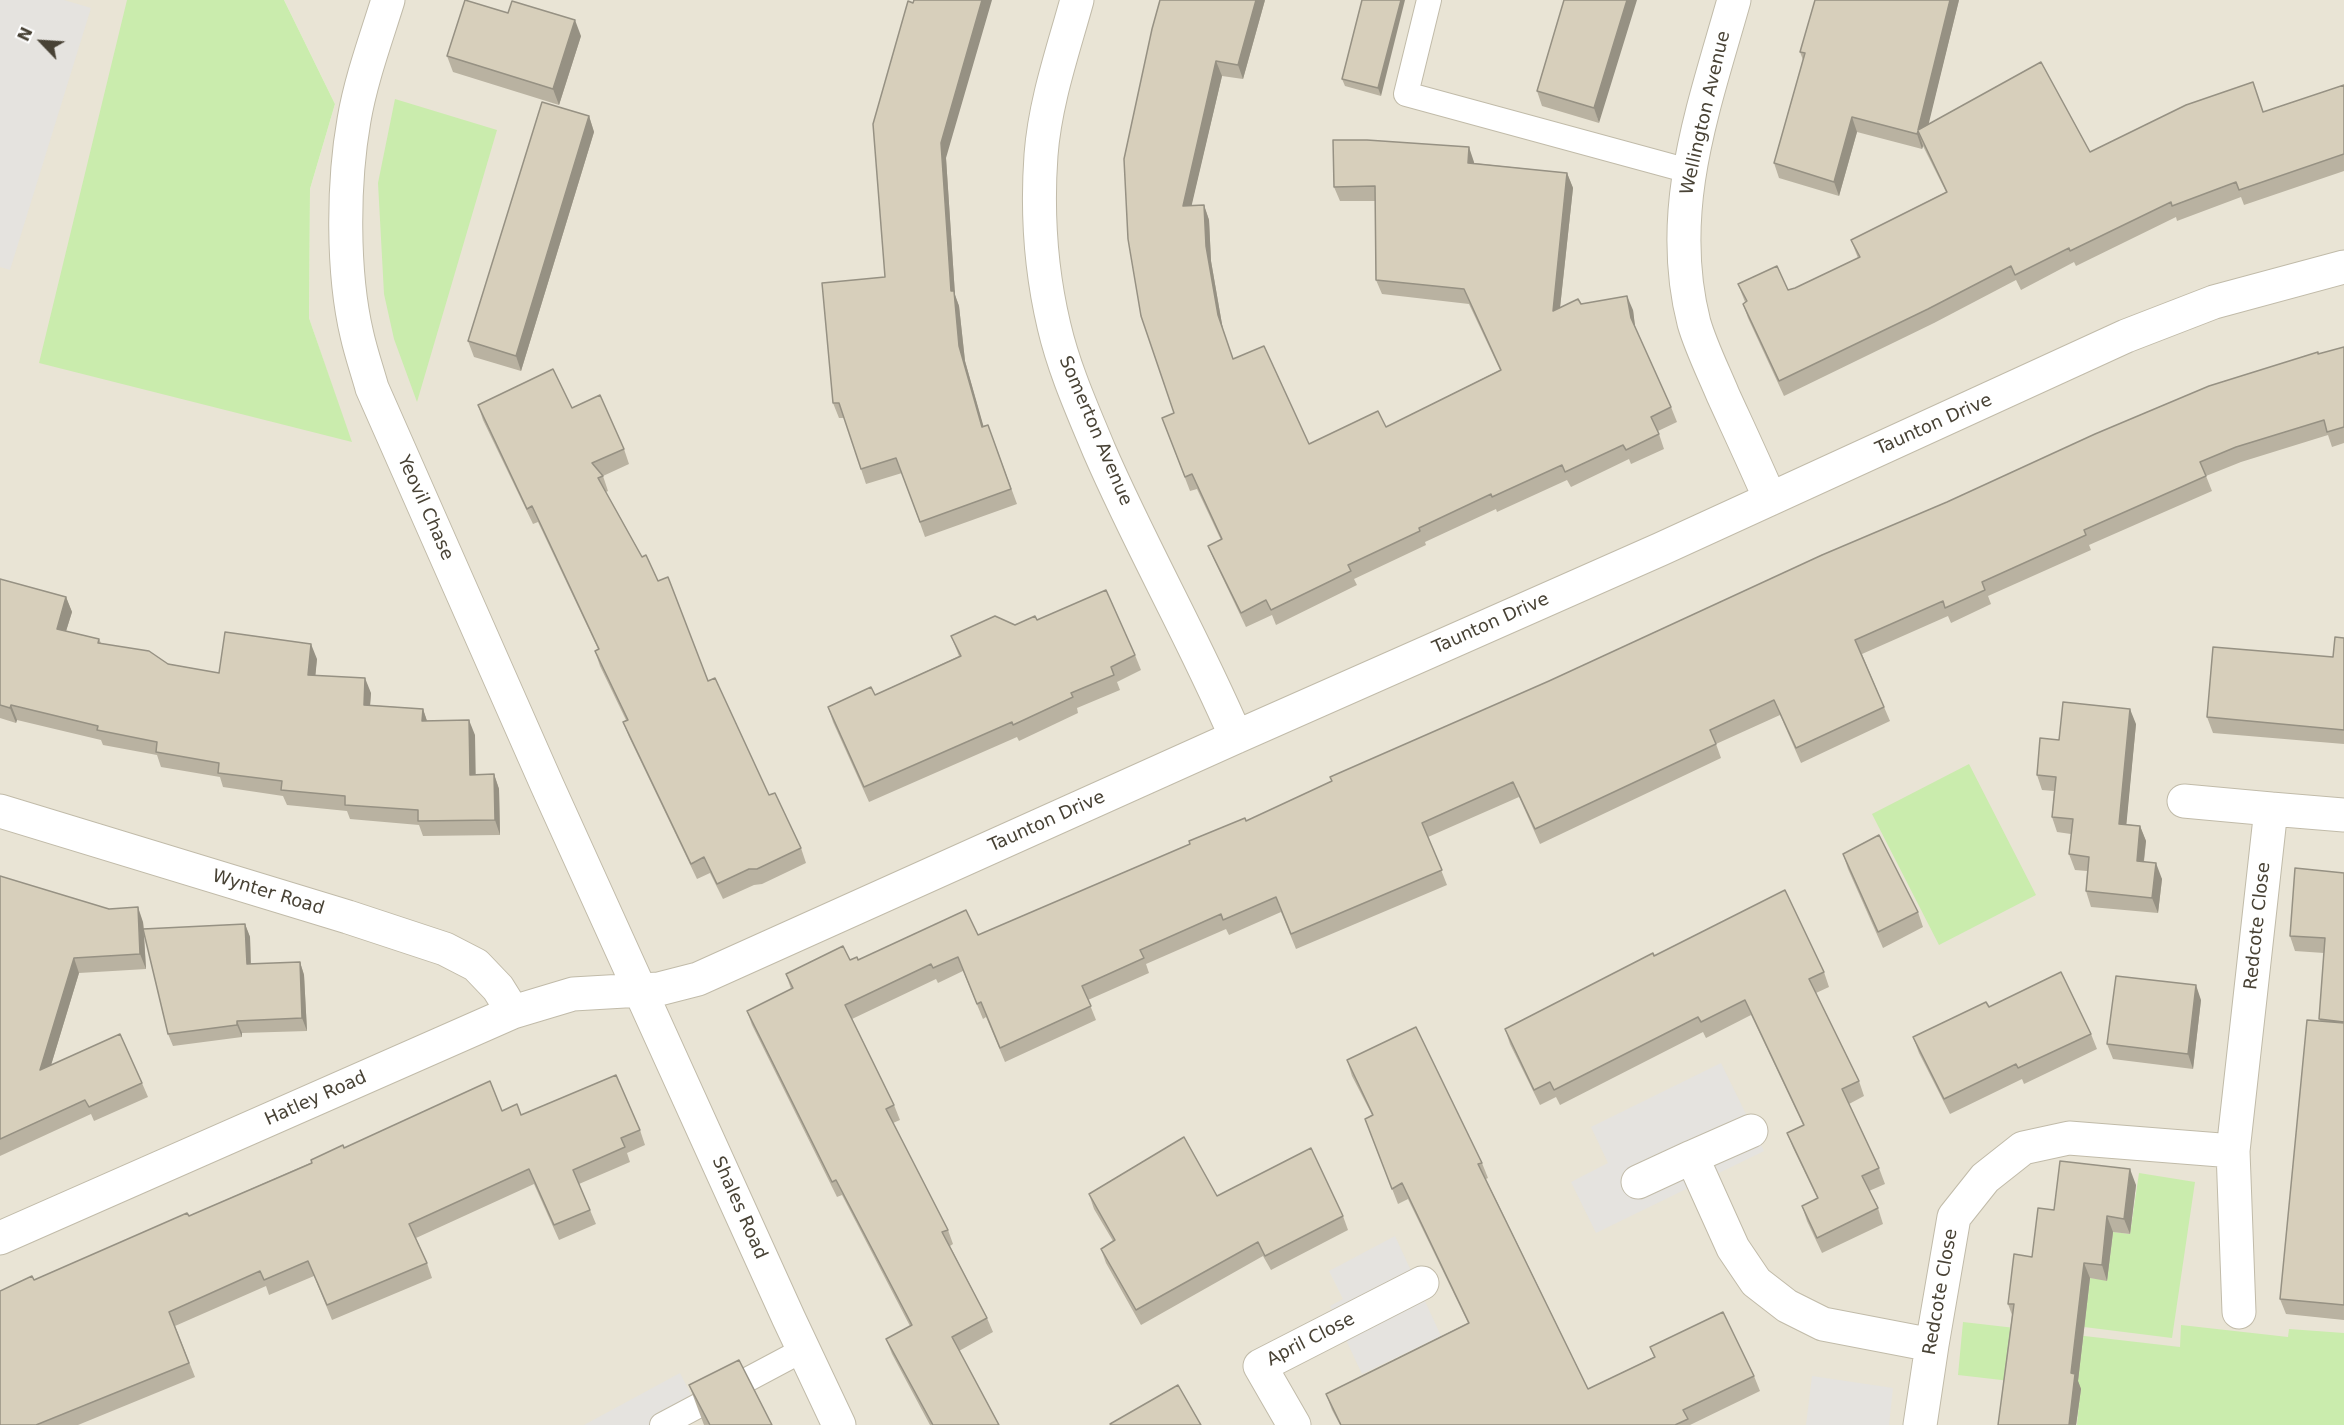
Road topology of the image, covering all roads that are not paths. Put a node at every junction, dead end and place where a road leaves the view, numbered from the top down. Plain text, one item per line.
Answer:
1 (1077, 0) edge
2 (1429, 0) edge
3 (1734, 0) edge
4 (386, 1) edge
5 (1689, 171) junction
6 (2344, 267) edge
7 (1770, 499) junction
8 (1236, 736) junction
9 (2184, 801) dead end
10 (2271, 809) junction
11 (0, 812) edge
12 (2344, 815) edge
13 (641, 990) junction
14 (513, 1012) junction
15 (1751, 1131) dead end
16 (2233, 1151) junction
17 (1692, 1157) junction
18 (1638, 1182) dead end
19 (0, 1238) edge
20 (1422, 1283) dead end
21 (2239, 1312) dead end
22 (1932, 1345) junction
23 (803, 1350) junction
24 (662, 1425) edge
25 (839, 1425) edge
26 (1294, 1425) edge
27 (1920, 1425) edge

1 - 8 street, Somerton Avenue
2 - 5 lane
3 - 5 street, Wellington Avenue
4 - 13 street, Yeovil Chase
5 - 7 street, Wellington Avenue
6 - 7 street, Taunton Drive
7 - 8 street, Taunton Drive
8 - 13 street, Taunton Drive
9 - 10 street
10 - 12 street
10 - 16 street, Redcote Close
11 - 14 street, Wynter Road
13 - 14 street, Hatley Road
13 - 23 street, Shales Road
14 - 19 street, Hatley Road
15 - 17 street
16 - 21 street, Redcote Close
16 - 22 street, Redcote Close
17 - 18 street
17 - 22 street
20 - 26 street, April Close
22 - 27 street, Redcote Close
23 - 24 lane
23 - 25 street, Shales Road

